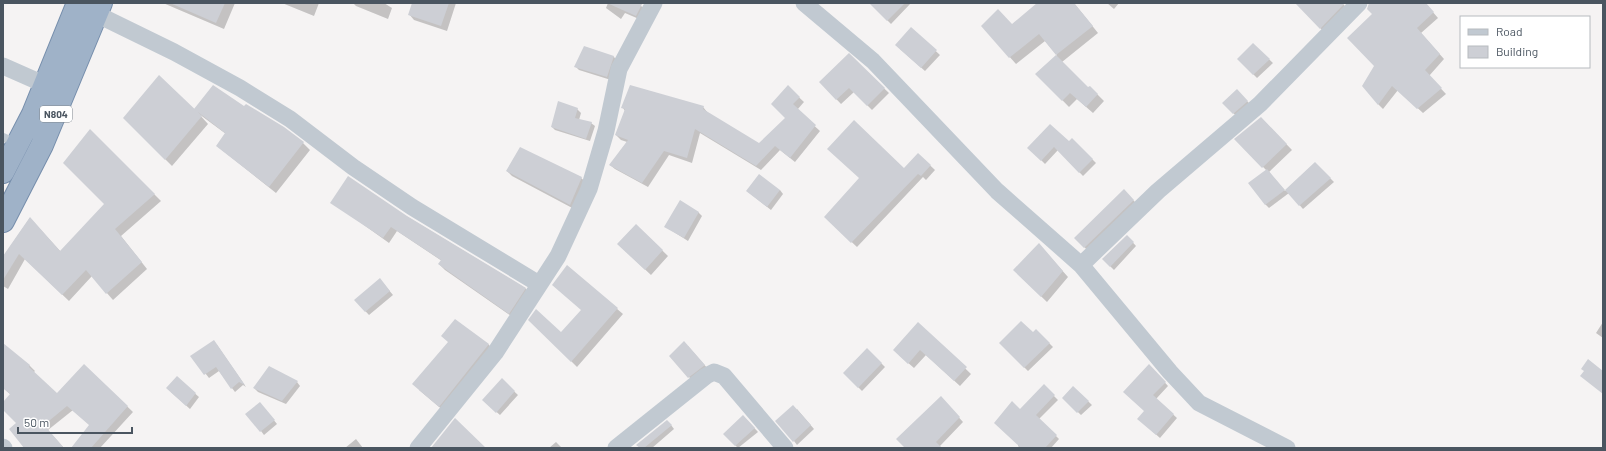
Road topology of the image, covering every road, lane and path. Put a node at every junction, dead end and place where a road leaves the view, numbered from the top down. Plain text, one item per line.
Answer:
1 (654, 3) edge
2 (804, 3) edge
3 (1359, 3) edge
4 (77, 4) edge
5 (99, 8) edge
6 (3, 66) edge
7 (46, 84) junction
8 (14, 139) edge
9 (42, 145) junction
10 (3, 172) edge
11 (4, 217) edge
12 (1081, 265) junction
13 (539, 284) junction
14 (418, 448) edge
15 (616, 448) edge
16 (785, 448) edge
17 (1288, 448) edge

1 - 13 street
2 - 12 street
3 - 12 street
4 - 5 street
4 - 7 highway, N804
5 - 9 highway, N804
5 - 13 street
6 - 7 street
7 - 8 highway, N804
8 - 9 highway
8 - 10 highway, N804
9 - 11 highway, N804
12 - 17 street
13 - 14 street
15 - 16 street

